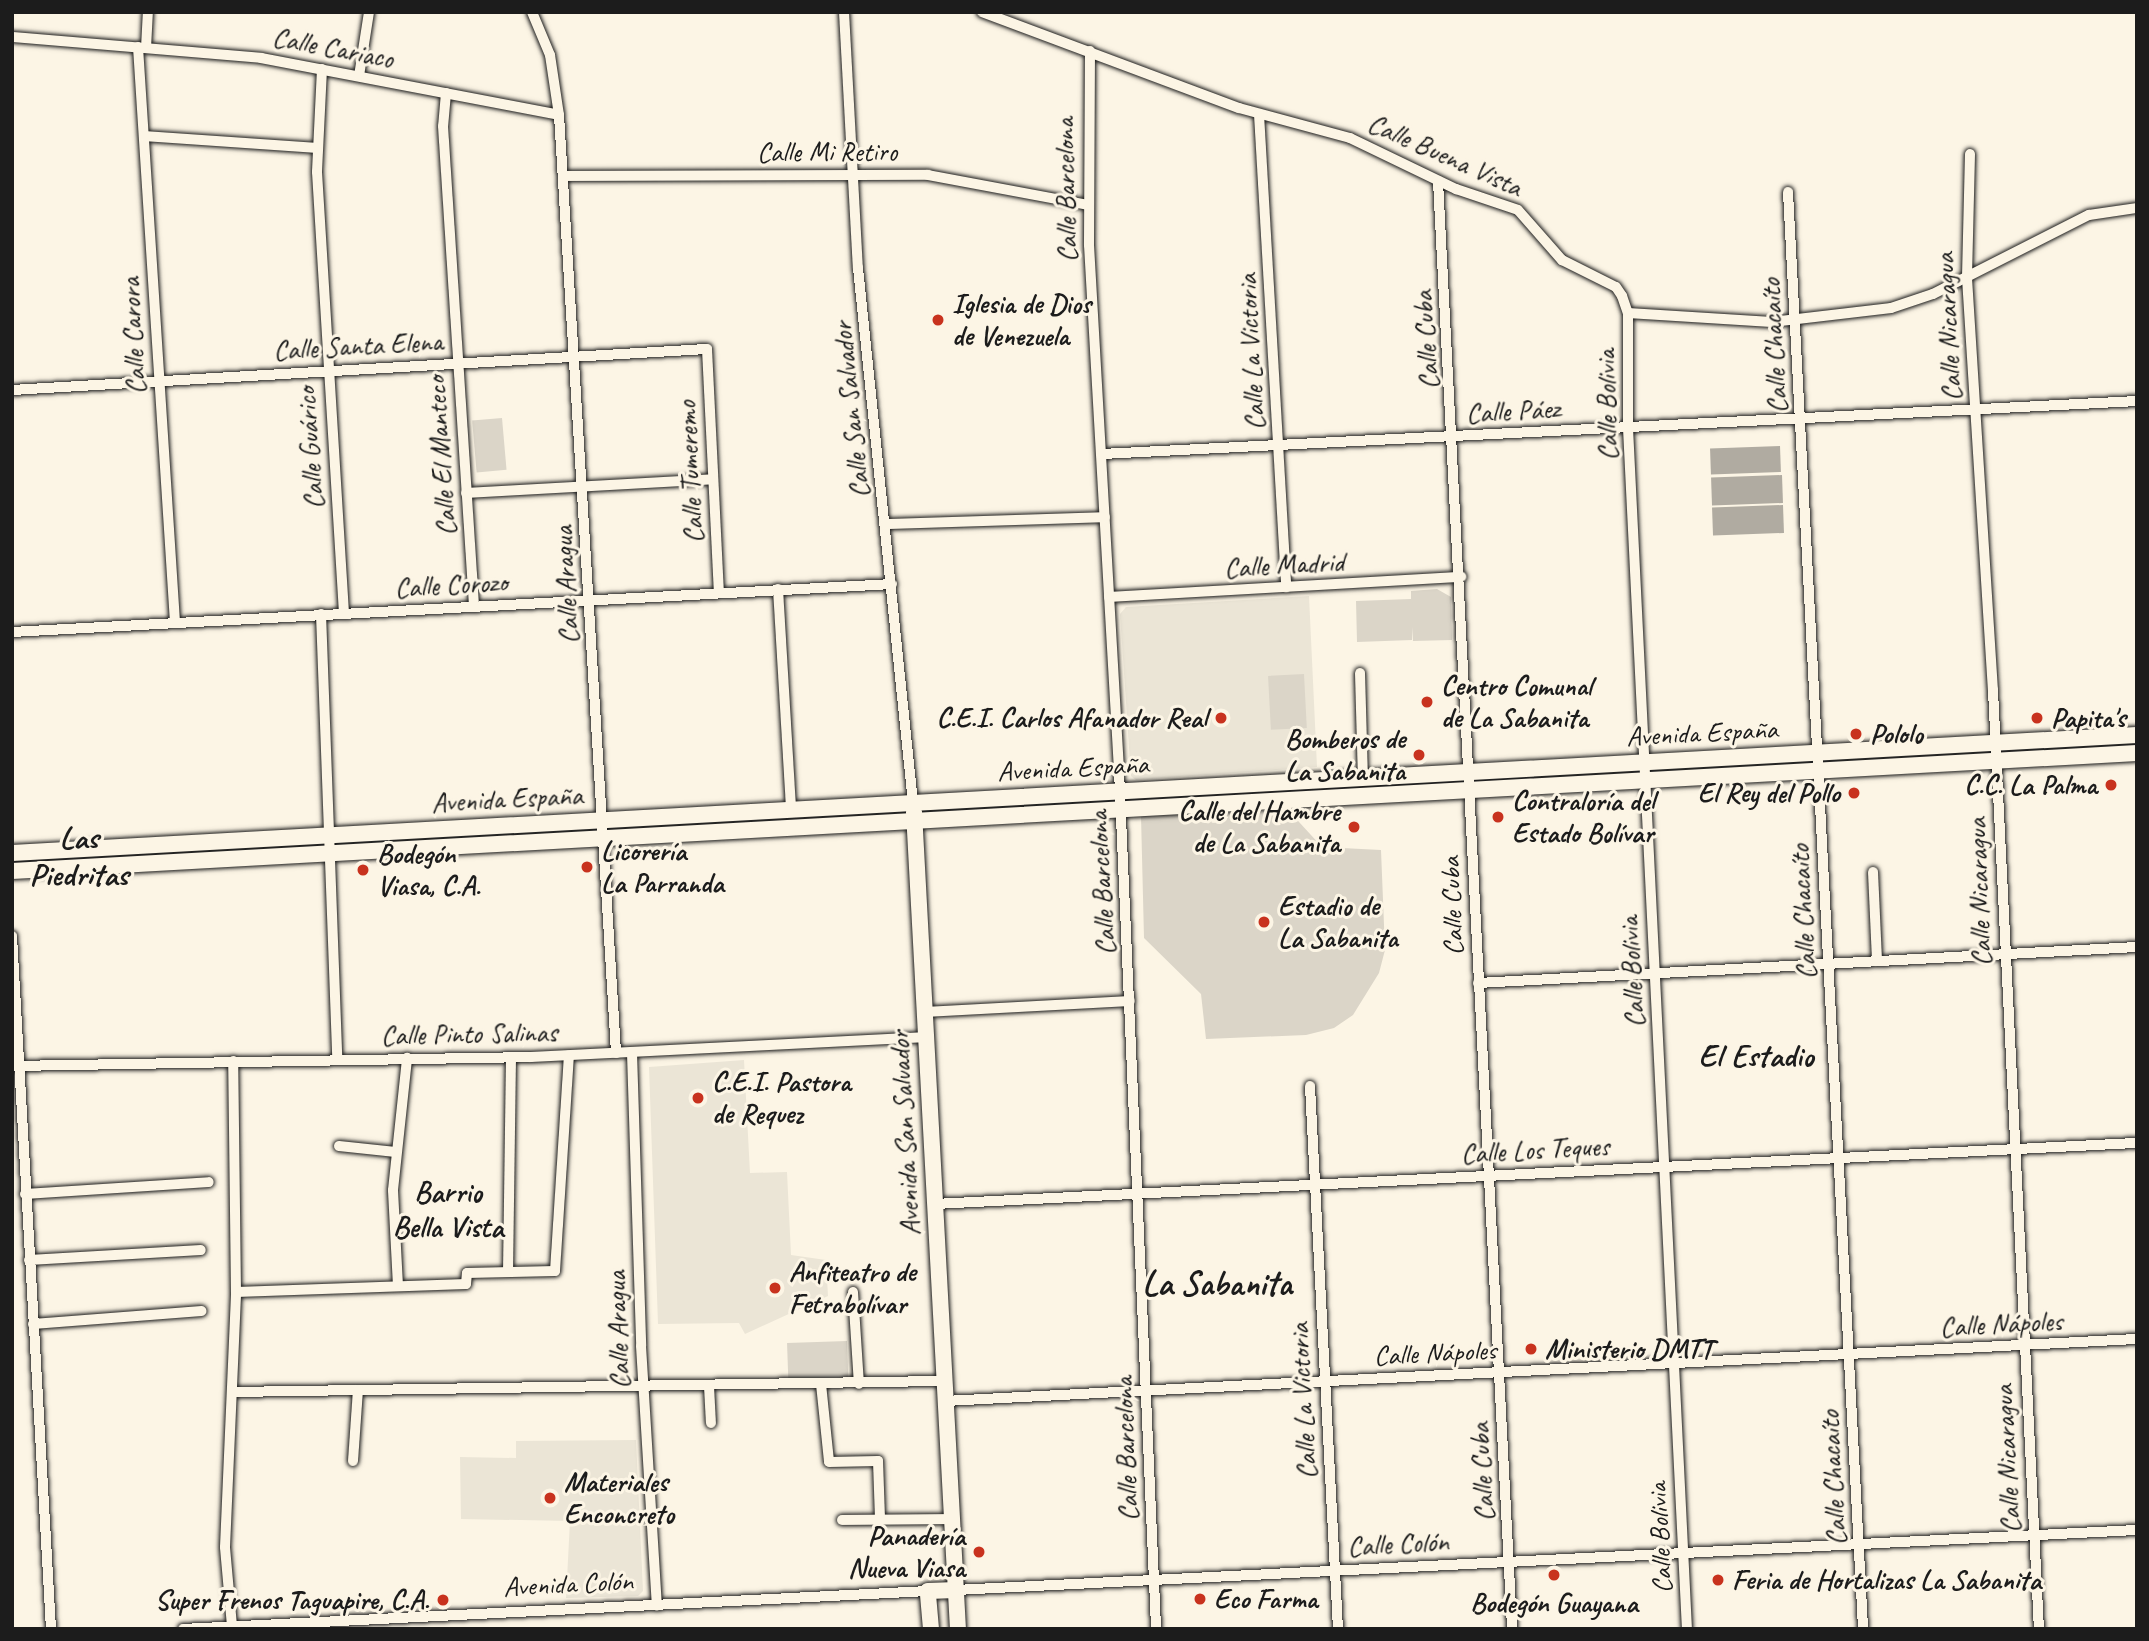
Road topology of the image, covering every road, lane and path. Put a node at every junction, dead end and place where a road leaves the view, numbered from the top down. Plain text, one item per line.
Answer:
1 (148, 12) edge
2 (369, 12) edge
3 (532, 12) edge
4 (844, 12) edge
5 (982, 12) edge
6 (12, 37) edge
7 (142, 47) junction
8 (1090, 51) junction
9 (322, 69) junction
10 (359, 76) junction
11 (446, 93) junction
12 (1259, 114) junction
13 (559, 115) junction
14 (145, 136) junction
15 (317, 148) junction
16 (1970, 154) dead end
17 (850, 173) junction
18 (564, 176) junction
19 (1438, 181) junction
20 (1788, 192) dead end
21 (1088, 205) junction
22 (2137, 208) edge
23 (1967, 278) junction
24 (1628, 313) junction
25 (1796, 322) junction
26 (707, 349) joint
27 (575, 358) junction
28 (457, 363) junction
29 (328, 370) junction
30 (158, 380) junction
31 (12, 390) edge
32 (2137, 401) edge
33 (1976, 410) junction
34 (1801, 419) junction
35 (1628, 428) junction
36 (1455, 437) junction
37 (1279, 446) junction
38 (1102, 454) junction
39 (713, 479) junction
40 (583, 486) junction
41 (466, 493) junction
42 (1105, 517) junction
43 (886, 524) junction
44 (1461, 577) junction
45 (892, 584) junction
46 (1286, 587) junction
47 (778, 589) junction
48 (719, 592) junction
49 (1109, 597) junction
50 (590, 599) junction
51 (474, 606) junction
52 (344, 613) junction
53 (321, 614) junction
54 (175, 622) junction
55 (12, 632) edge
56 (1360, 673) dead end
57 (2137, 735) edge
58 (1996, 743) junction
59 (1818, 753) junction
60 (2137, 753) edge
61 (1996, 761) junction
62 (1646, 762) junction
63 (1819, 771) junction
64 (1469, 772) junction
65 (1363, 778) junction
66 (1646, 781) junction
67 (1470, 791) junction
68 (1120, 792) junction
69 (913, 803) junction
70 (791, 809) junction
71 (1121, 810) junction
72 (601, 820) junction
73 (915, 821) junction
74 (331, 835) junction
75 (603, 838) junction
76 (12, 853) edge
77 (331, 853) junction
78 (12, 871) edge
79 (1873, 872) dead end
80 (12, 936) edge
81 (2137, 947) edge
82 (2004, 955) junction
83 (1877, 961) junction
84 (1828, 964) junction
85 (1655, 973) junction
86 (1478, 983) junction
87 (1130, 1001) junction
88 (925, 1012) junction
89 (927, 1037) junction
90 (616, 1053) junction
91 (632, 1053) junction
92 (569, 1055) junction
93 (511, 1057) junction
94 (407, 1058) junction
95 (337, 1059) junction
96 (233, 1061) junction
97 (15, 1065) edge
98 (1310, 1086) dead end
99 (2137, 1143) edge
100 (340, 1146) dead end
101 (2013, 1149) junction
102 (396, 1152) junction
103 (1839, 1158) junction
104 (1664, 1167) junction
105 (1488, 1176) junction
106 (209, 1182) dead end
107 (1315, 1184) junction
108 (24, 1194) junction
109 (1138, 1194) junction
110 (935, 1204) junction
111 (201, 1250) dead end
112 (29, 1261) junction
113 (509, 1272) junction
114 (398, 1286) junction
115 (236, 1292) junction
116 (853, 1292) dead end
117 (201, 1311) dead end
118 (33, 1324) junction
119 (2137, 1339) edge
120 (2024, 1345) junction
121 (1849, 1354) junction
122 (1674, 1363) junction
123 (1499, 1373) junction
124 (944, 1381) junction
125 (1325, 1382) junction
126 (821, 1384) junction
127 (859, 1384) junction
128 (709, 1385) junction
129 (643, 1386) junction
130 (358, 1390) junction
131 (1146, 1391) junction
132 (232, 1392) junction
133 (945, 1401) junction
134 (711, 1423) dead end
135 (353, 1461) dead end
136 (880, 1518) junction
137 (952, 1519) junction
138 (842, 1520) dead end
139 (2137, 1530) edge
140 (2034, 1535) junction
141 (1859, 1544) junction
142 (1684, 1552) junction
143 (1509, 1561) junction
144 (1335, 1570) junction
145 (1154, 1579) junction
146 (956, 1590) junction
147 (928, 1591) junction
148 (657, 1606) junction
149 (232, 1626) junction
150 (51, 1629) edge
151 (183, 1629) edge
152 (930, 1629) edge
153 (958, 1629) edge
154 (1156, 1629) edge
155 (1338, 1629) edge
156 (1512, 1629) edge
157 (1687, 1629) edge
158 (1863, 1629) edge
159 (2039, 1629) edge

1 - 7 street, Calle Carora
2 - 10 street
3 - 13 street, Calle Aragua
4 - 17 street, Calle San Salvador
5 - 8 street, Calle Buena Vista
6 - 7 street, Calle Cariaco
7 - 9 street, Calle Cariaco
7 - 14 street, Calle Carora
8 - 12 street, Calle Buena Vista
8 - 21 street, Calle Barcelona
9 - 10 street, Calle Cariaco
9 - 15 street, Calle Guárico
10 - 11 street, Calle Cariaco
11 - 13 street, Calle Cariaco
11 - 28 street, Calle El Manteco
12 - 19 street, Calle Buena Vista
12 - 37 street, Calle La Victoria
13 - 18 street, Calle Aragua
14 - 15 street
14 - 30 street, Calle Carora
15 - 29 street, Calle Guárico
16 - 23 street, Calle Nicaragua
17 - 18 street, Calle Mi Retiro
17 - 21 street, Calle Mi Retiro
17 - 43 street, Calle San Salvador
18 - 27 street, Calle Aragua
19 - 24 street, Calle Buena Vista
19 - 36 street, Calle Cuba
20 - 25 street, Calle Chacaíto
21 - 38 street, Calle Barcelona
22 - 23 street
23 - 25 street
23 - 33 street, Calle Nicaragua
24 - 25 street
24 - 35 street, Calle Bolivia
25 - 34 street, Calle Chacaíto
26 - 27 street, Calle Santa Elena
26 - 39 street, Calle Tumeremo
27 - 28 street, Calle Santa Elena
27 - 40 street, Calle Aragua
28 - 29 street, Calle Santa Elena
28 - 41 street, Calle El Manteco
29 - 30 street, Calle Santa Elena
29 - 52 street, Calle Guárico
30 - 31 street, Calle Santa Elena
30 - 54 street, Calle Carora
32 - 33 street, Calle Páez
33 - 34 street, Calle Páez
33 - 58 street, Calle Nicaragua
34 - 35 street, Calle Páez
34 - 59 street, Calle Chacaíto
35 - 36 street, Calle Páez
35 - 62 street, Calle Bolivia
36 - 37 street, Calle Páez
36 - 44 street, Calle Cuba
37 - 38 street, Calle Páez
37 - 46 street, Calle La Victoria
38 - 42 street, Calle Barcelona
39 - 40 street
39 - 48 street, Calle Tumeremo
40 - 41 street
40 - 50 street, Calle Aragua
41 - 51 street, Calle El Manteco
42 - 43 street
42 - 49 street, Calle Barcelona
43 - 45 street, Calle San Salvador
44 - 46 street, Calle Madrid
44 - 64 street, Calle Cuba
45 - 47 street, Calle Corozo
45 - 69 street, Calle San Salvador
46 - 49 street, Calle Madrid
47 - 48 street, Calle Corozo
47 - 70 street
48 - 50 street, Calle Corozo
49 - 68 street, Calle Barcelona
50 - 51 street, Calle Corozo
50 - 72 street, Calle Aragua
51 - 52 street, Calle Corozo
52 - 53 street, Calle Corozo
53 - 54 street, Calle Corozo
53 - 74 street
54 - 55 street, Calle Corozo
56 - 65 street
57 - 58 main road, Avenida España
58 - 59 main road, Avenida España
58 - 61 street, Calle Nicaragua
59 - 62 main road, Avenida España
59 - 63 street, Calle Chacaíto
60 - 61 main road, Avenida España
61 - 63 main road, Avenida España
61 - 82 street, Calle Nicaragua
62 - 64 main road, Avenida España
62 - 66 street, Calle Bolivia
63 - 66 main road, Avenida España
63 - 84 street, Calle Chacaíto
64 - 65 main road, Avenida España
64 - 67 street, Calle Cuba
65 - 68 main road, Avenida España
66 - 67 main road, Avenida España
66 - 85 street, Calle Bolivia
67 - 71 main road, Avenida España
67 - 86 street, Calle Cuba
68 - 69 main road, Avenida España
68 - 71 street, Calle Barcelona
69 - 70 main road, Avenida España
69 - 73 main road, Avenida San Salvador
70 - 72 main road, Avenida España
71 - 73 main road, Avenida España
71 - 87 street, Calle Barcelona
72 - 74 main road, Avenida España
72 - 75 street, Calle Aragua
73 - 75 main road, Avenida España
73 - 88 main road, Avenida San Salvador
74 - 76 main road, Avenida España
74 - 77 street
75 - 77 main road, Avenida España
75 - 90 street, Calle Aragua
77 - 78 main road, Avenida España
77 - 95 street
79 - 83 street
80 - 97 street
81 - 82 street
82 - 83 street
82 - 101 street, Calle Nicaragua
83 - 84 street
84 - 85 street
84 - 103 street, Calle Chacaíto
85 - 86 street
85 - 104 street, Calle Bolivia
86 - 105 street, Calle Cuba
87 - 88 street
87 - 109 street, Calle Barcelona
88 - 89 main road, Avenida San Salvador
89 - 91 street, Calle Pinto Salinas
89 - 110 main road, Avenida San Salvador
90 - 91 street, Calle Pinto Salinas
90 - 92 street, Calle Pinto Salinas
91 - 129 street, Calle Aragua
92 - 93 street, Calle Pinto Salinas
92 - 113 street
93 - 94 street, Calle Pinto Salinas
93 - 113 street
94 - 95 street, Calle Pinto Salinas
94 - 102 street
95 - 96 street, Calle Pinto Salinas
96 - 97 street, Calle Pinto Salinas
96 - 115 street
97 - 108 street
98 - 107 street, Calle La Victoria
99 - 101 street, Calle Los Teques
100 - 102 street
101 - 103 street, Calle Los Teques
101 - 120 street, Calle Nicaragua
102 - 114 street
103 - 104 street, Calle Los Teques
103 - 121 street, Calle Chacaíto
104 - 105 street, Calle Los Teques
104 - 122 street, Calle Bolivia
105 - 107 street, Calle Los Teques
105 - 123 street, Calle Cuba
106 - 108 street
107 - 109 street, Calle Los Teques
107 - 125 street, Calle La Victoria
108 - 112 street
109 - 110 street, Calle Los Teques
109 - 131 street, Calle Barcelona
110 - 124 main road, Avenida San Salvador
111 - 112 street
112 - 118 street
113 - 114 street
114 - 115 street
115 - 132 street
116 - 127 street
117 - 118 street
118 - 150 street
119 - 120 street, Calle Nápoles
120 - 121 street, Calle Nápoles
120 - 140 street, Calle Nicaragua
121 - 122 street, Calle Nápoles
121 - 141 street, Calle Chacaíto
122 - 123 street, Calle Nápoles
122 - 142 street, Calle Bolivia
123 - 125 street, Calle Nápoles
123 - 143 street, Calle Cuba
124 - 127 street
124 - 133 main road, Avenida San Salvador
125 - 131 street, Calle Nápoles
125 - 144 street, Calle La Victoria
126 - 127 street
126 - 128 street
126 - 136 street
128 - 129 street
128 - 134 street
129 - 130 street
129 - 148 street, Calle Aragua
130 - 132 street
130 - 135 street
131 - 133 street, Calle Nápoles
131 - 145 street, Calle Barcelona
132 - 149 street
133 - 137 main road, Avenida San Salvador
136 - 137 street
136 - 138 street
137 - 146 main road, Avenida San Salvador
139 - 140 street, Calle Colón
140 - 141 street, Calle Colón
140 - 159 street, Calle Nicaragua
141 - 142 street, Calle Colón
141 - 158 street, Calle Chacaíto
142 - 143 street, Calle Colón
142 - 157 street, Calle Bolivia
143 - 144 street, Calle Colón
143 - 156 street, Calle Cuba
144 - 145 street, Calle Colón
144 - 155 street, Calle La Victoria
145 - 146 street, Calle Colón
145 - 154 street, Calle Barcelona
146 - 147 main road, Avenida Colón
146 - 153 main road, Avenida San Salvador
147 - 148 street, Avenida Colón
147 - 152 main road
148 - 149 street, Avenida Colón
149 - 151 street, Avenida Colón

